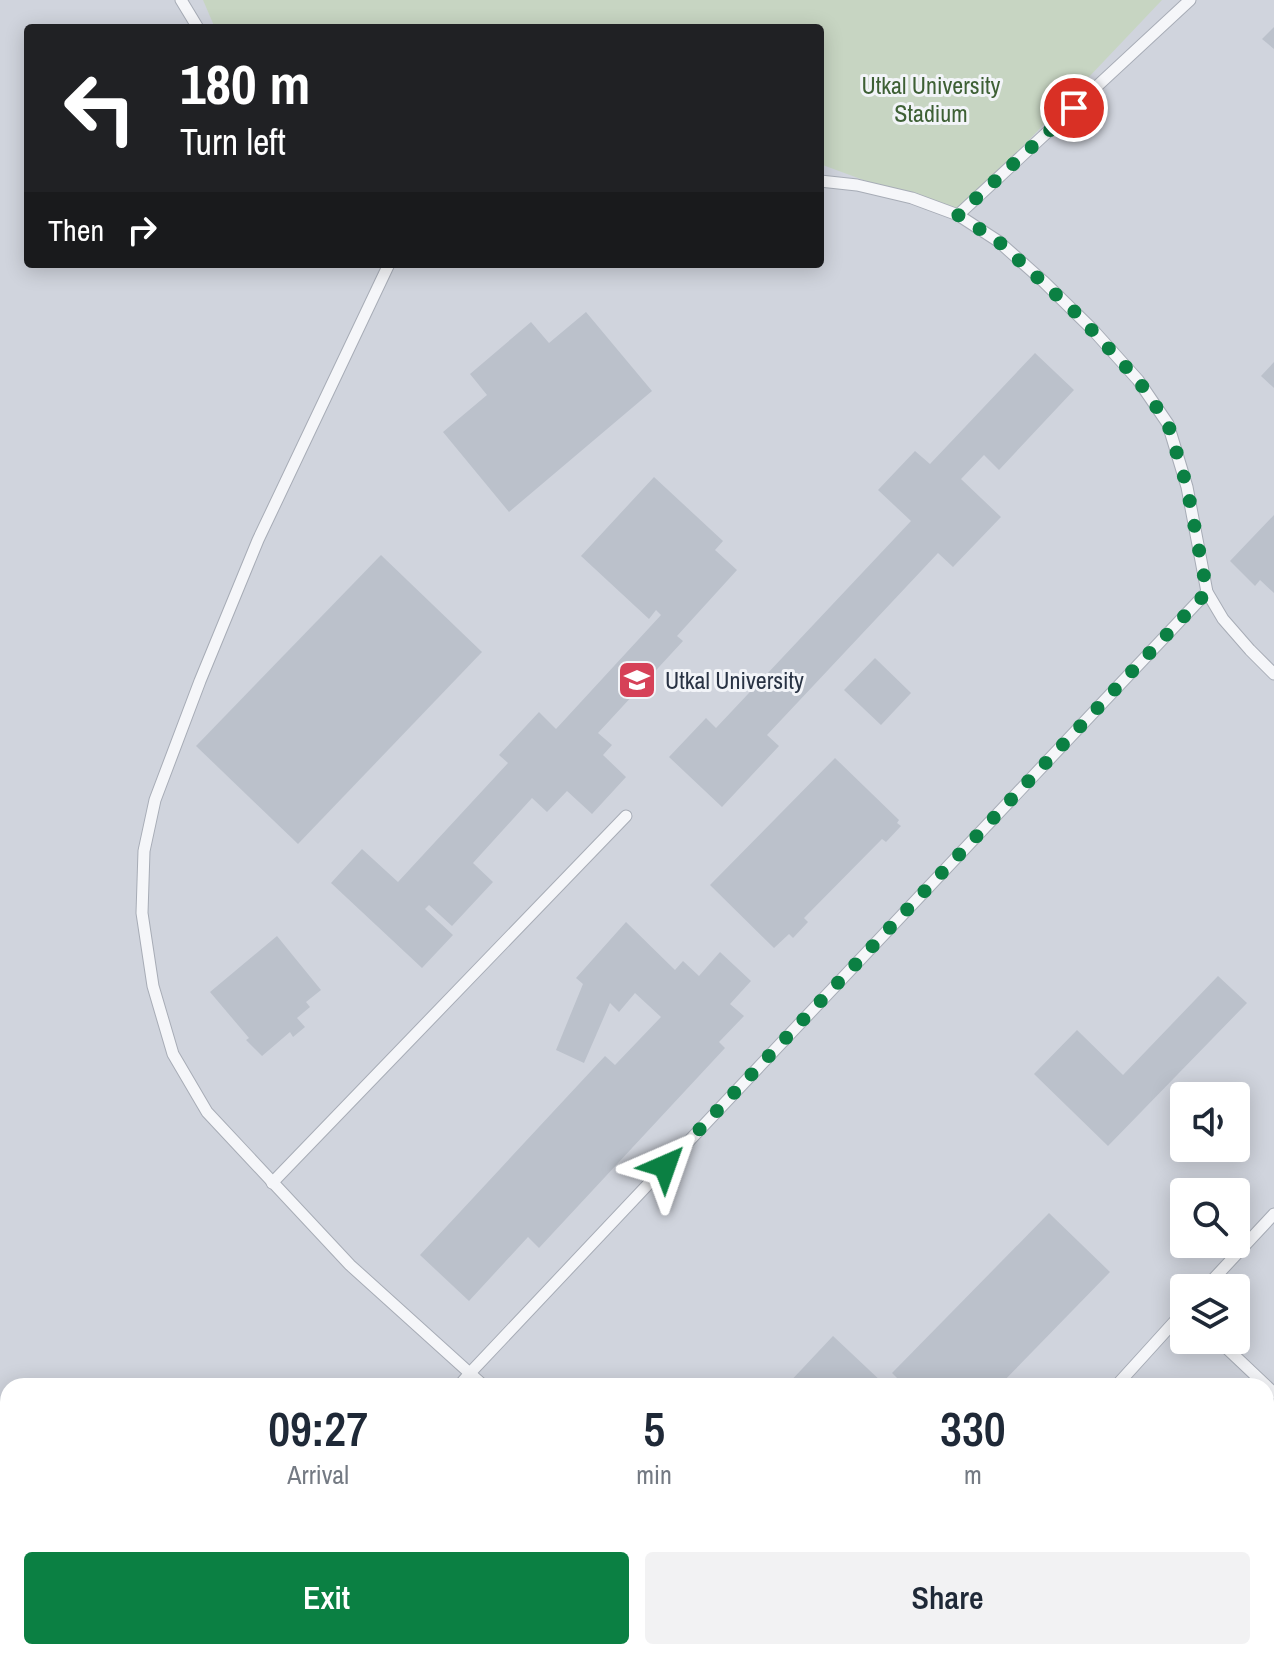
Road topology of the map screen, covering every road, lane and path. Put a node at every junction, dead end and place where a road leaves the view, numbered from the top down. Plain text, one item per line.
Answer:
1 (181, 0) edge
2 (1190, 0) edge
3 (196, 24) edge
4 (824, 181) edge
5 (958, 215) junction
6 (387, 268) edge
7 (1207, 592) junction
8 (1274, 674) edge
9 (626, 816) dead end
10 (272, 1183) junction
11 (1274, 1214) edge
12 (1218, 1274) edge
13 (1170, 1326) edge
14 (1233, 1354) edge
15 (470, 1373) junction
16 (466, 1378) edge
17 (475, 1378) edge
18 (1123, 1378) edge
19 (1258, 1378) edge

1 - 3 lane
2 - 5 lane
4 - 5 lane
5 - 7 lane
6 - 10 lane
7 - 8 lane
7 - 15 lane
9 - 10 lane
10 - 15 lane
11 - 12 lane
13 - 18 lane
14 - 19 lane
15 - 16 lane
15 - 17 lane

